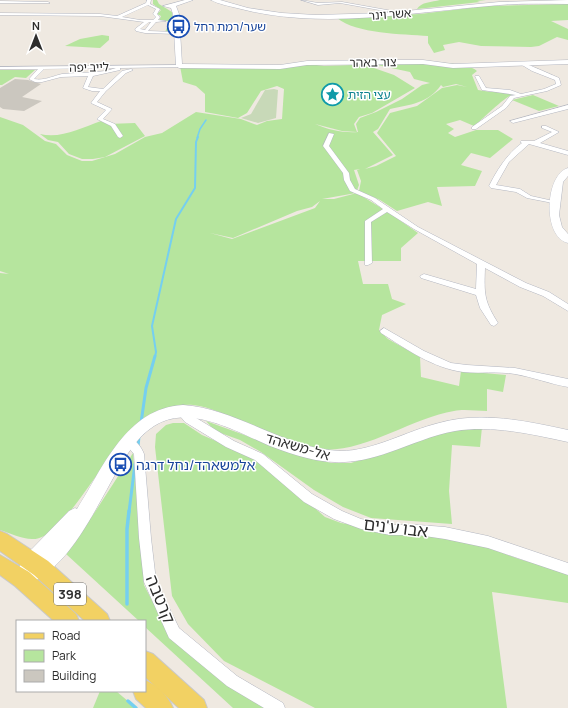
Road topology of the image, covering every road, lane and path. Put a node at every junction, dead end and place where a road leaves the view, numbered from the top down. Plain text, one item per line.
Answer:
1 (184, 0) edge
2 (190, 0) edge
3 (214, 0) edge
4 (221, 0) edge
5 (304, 0) edge
6 (392, 0) edge
7 (401, 0) edge
8 (341, 1) edge
9 (568, 1) edge
10 (0, 2) edge
11 (49, 2) edge
12 (148, 2) edge
13 (168, 5) junction
14 (376, 11) junction
15 (0, 14) edge
16 (39, 14) junction
17 (119, 17) junction
18 (148, 21) junction
19 (154, 21) junction
20 (164, 22) dead end
21 (145, 31) junction
22 (176, 33) junction
23 (568, 62) edge
24 (524, 64) junction
25 (122, 66) junction
26 (151, 66) junction
27 (179, 66) junction
28 (0, 68) edge
29 (42, 68) junction
30 (91, 75) junction
31 (477, 77) dead end
32 (104, 90) junction
33 (521, 94) junction
34 (568, 107) edge
35 (514, 121) dead end
36 (544, 127) dead end
37 (474, 128) dead end
38 (331, 134) dead end
39 (120, 136) dead end
40 (519, 142) dead end
41 (532, 143) junction
42 (568, 153) edge
43 (568, 171) edge
44 (556, 203) junction
45 (388, 208) junction
46 (568, 240) edge
47 (368, 262) dead end
48 (481, 263) junction
49 (424, 276) dead end
50 (480, 293) junction
51 (568, 308) edge
52 (494, 323) dead end
53 (384, 331) dead end
54 (568, 382) edge
55 (181, 411) junction
56 (568, 436) edge
57 (128, 441) junction
58 (0, 540) edge
59 (0, 564) edge
60 (36, 564) junction
61 (568, 569) edge
62 (22, 579) junction
63 (68, 620) edge
64 (99, 620) edge
65 (146, 663) edge
66 (145, 692) edge
67 (162, 708) edge
68 (196, 708) edge
69 (278, 708) edge

1 - 13 main road
2 - 13 main road
3 - 9 main road, אשר וינר
4 - 14 main road, אשר וינר
5 - 8 street
6 - 7 street
8 - 14 street
9 - 14 main road, אשר וינר
10 - 11 street
11 - 16 street
12 - 17 street
12 - 19 street
13 - 22 main road
15 - 16 street
16 - 17 street
17 - 18 street
18 - 19 street
18 - 21 street
19 - 20 street
19 - 21 street
21 - 22 street
22 - 27 main road
23 - 24 main road, צור באהר
24 - 27 main road, צור באהר
24 - 33 street
25 - 26 street, לייב יפה
25 - 29 street, לייב יפה
25 - 30 street
26 - 27 street, לייב יפה
26 - 32 street
28 - 29 street, לייב יפה
29 - 30 street
30 - 32 street
31 - 33 street
32 - 39 street
33 - 37 street
34 - 35 street
36 - 41 street
38 - 45 street
40 - 41 street
41 - 42 street
41 - 44 street
43 - 44 main road
44 - 46 main road
45 - 47 street
45 - 48 street
48 - 50 street
48 - 51 street
49 - 50 street
50 - 52 street
53 - 54 street
55 - 56 main road, אל-משאהד
55 - 57 main road, אל-משאהד
55 - 61 street, אבו ע'נים
57 - 60 main road, אל-משאהד
57 - 69 street, קרטבה
58 - 60 main road, 398
59 - 62 main road, 398
60 - 62 main road, אל-משאהד
60 - 64 main road, 398
62 - 63 main road, 398
65 - 68 main road
66 - 67 main road

